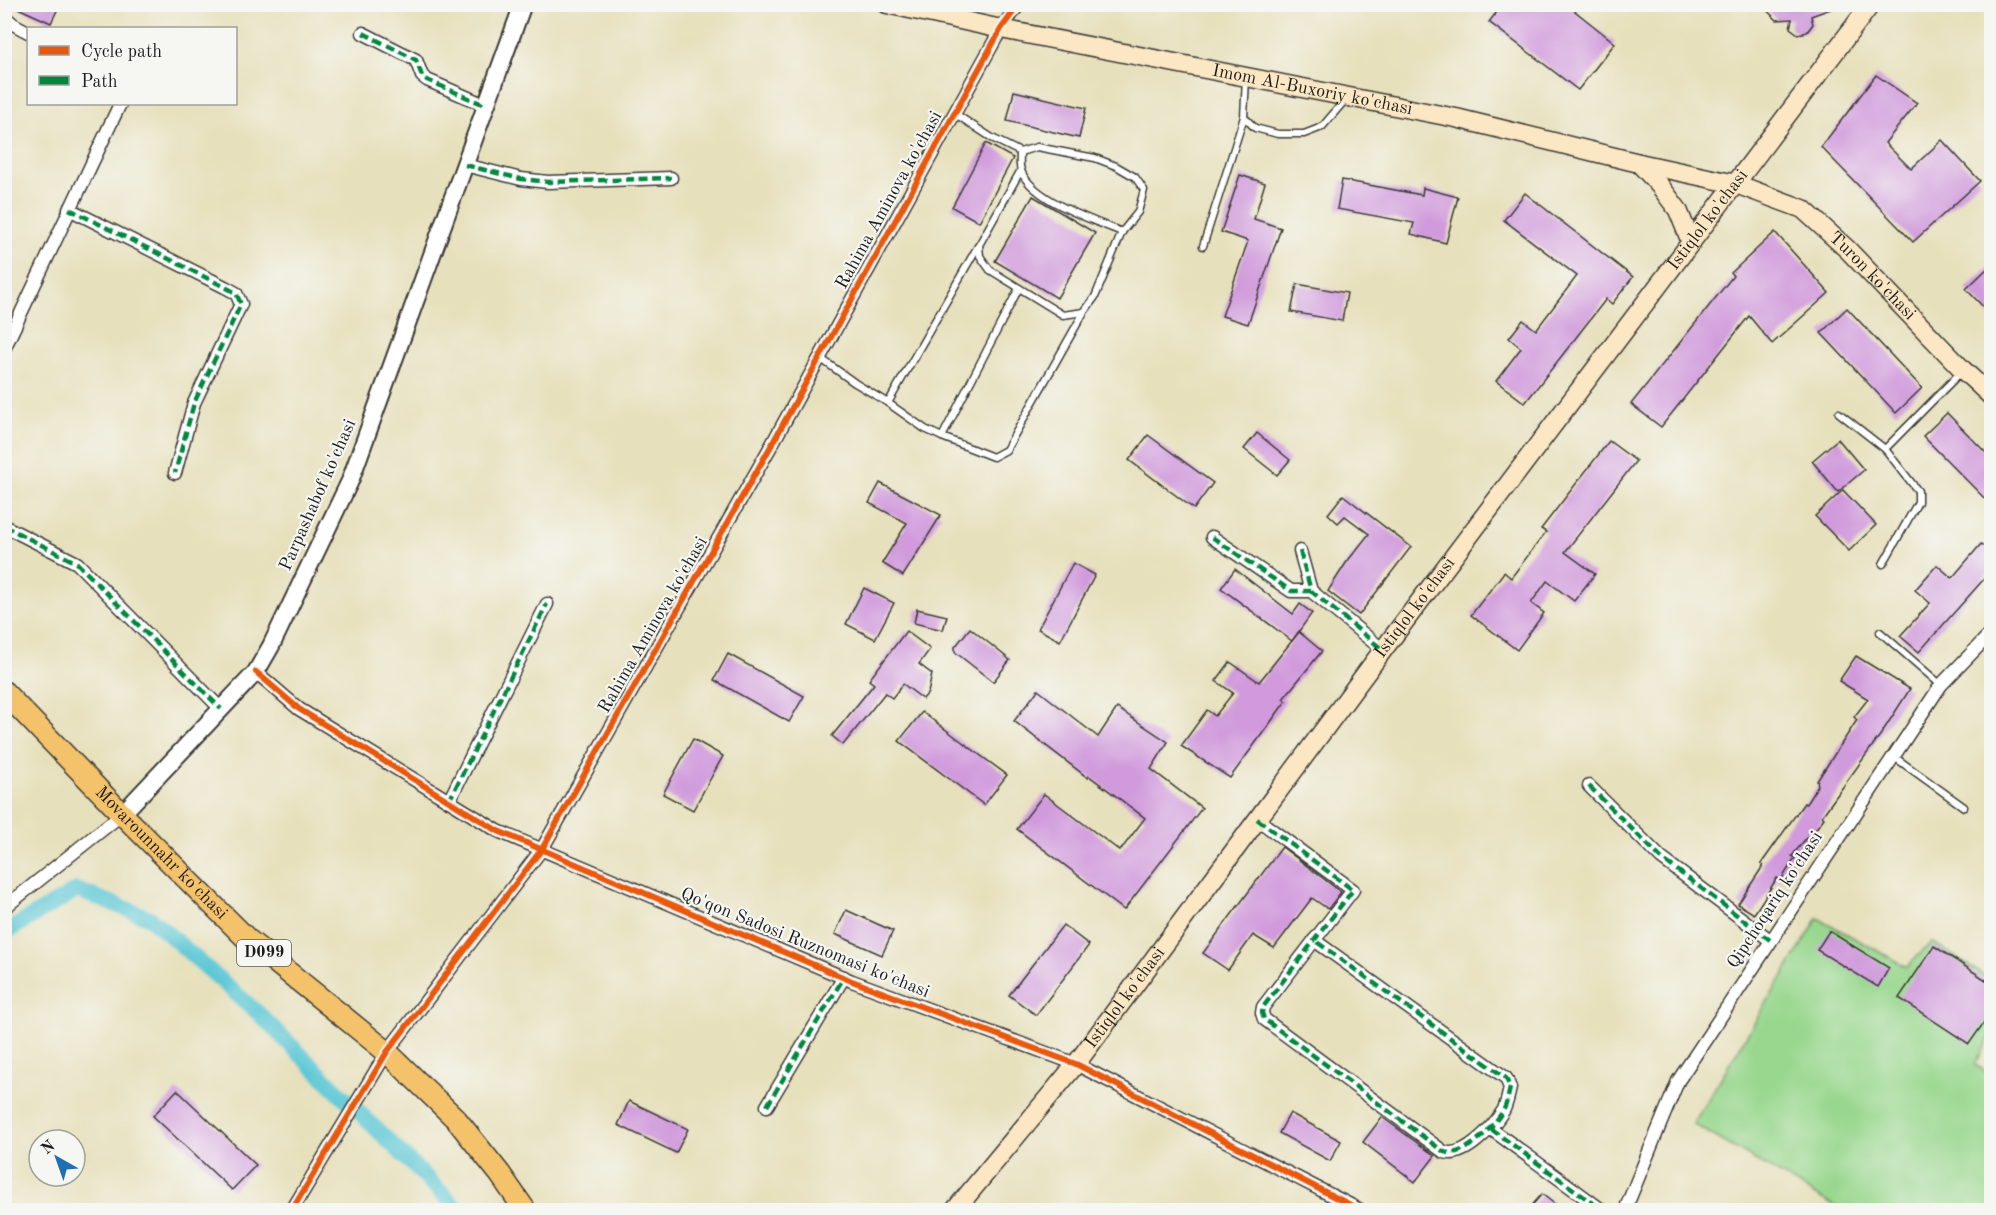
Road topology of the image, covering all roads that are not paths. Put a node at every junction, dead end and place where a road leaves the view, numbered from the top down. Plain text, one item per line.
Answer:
1 (523, 4) edge
2 (886, 4) edge
3 (1019, 4) edge
4 (1871, 4) edge
5 (4, 16) edge
6 (1001, 29) junction
7 (27, 31) edge
8 (363, 33) dead end
9 (1246, 77) junction
10 (1348, 97) junction
11 (120, 105) edge
12 (487, 106) junction
13 (954, 113) junction
14 (1244, 117) junction
15 (1020, 152) junction
16 (1639, 163) junction
17 (465, 165) junction
18 (1021, 170) junction
19 (671, 178) dead end
20 (1736, 184) junction
21 (69, 209) junction
22 (1122, 232) junction
23 (1691, 242) junction
24 (979, 245) junction
25 (1203, 246) dead end
26 (1019, 288) junction
27 (1084, 312) junction
28 (4, 349) edge
29 (819, 358) junction
30 (1963, 370) junction
31 (1992, 396) edge
32 (888, 403) junction
33 (1839, 413) dead end
34 (942, 437) junction
35 (1885, 448) junction
36 (175, 473) dead end
37 (4, 526) edge
38 (1212, 537) dead end
39 (1300, 551) dead end
40 (1883, 564) dead end
41 (1311, 591) junction
42 (548, 604) dead end
43 (1880, 632) dead end
44 (1992, 632) edge
45 (1383, 650) junction
46 (256, 672) junction
47 (1941, 685) junction
48 (4, 692) edge
49 (221, 709) junction
50 (1893, 756) junction
51 (1588, 786) dead end
52 (450, 801) junction
53 (1964, 807) dead end
54 (122, 814) junction
55 (1257, 819) junction
56 (542, 849) junction
57 (4, 908) edge
58 (1314, 940) junction
59 (1770, 940) junction
60 (844, 978) junction
61 (387, 1052) junction
62 (1076, 1064) junction
63 (767, 1106) dead end
64 (1491, 1129) junction
65 (292, 1210) edge
66 (525, 1210) edge
67 (955, 1210) edge
68 (1360, 1210) edge
69 (1602, 1210) edge
70 (1625, 1210) edge

1 - 12 street, Parpashabof ko'chasi
2 - 6 main road, Imom Al-Buxoriy ko'chasi
3 - 6 street, Rahima Aminova ko'chasi
4 - 20 main road, Istiqlol ko'chasi
5 - 7 street
6 - 9 main road, Imom Al-Buxoriy ko'chasi
6 - 13 street, Rahima Aminova ko'chasi
8 - 12 street
9 - 10 main road, Imom Al-Buxoriy ko'chasi
9 - 14 lane
10 - 14 lane
10 - 16 main road, Imom Al-Buxoriy ko'chasi
11 - 21 street
12 - 17 street, Parpashabof ko'chasi
13 - 15 lane
13 - 29 street, Rahima Aminova ko'chasi
14 - 25 lane
15 - 18 lane
15 - 22 lane
16 - 20 main road, Imom Al-Buxoriy ko'chasi
16 - 23 main road
17 - 19 street
17 - 46 street, Parpashabof ko'chasi
18 - 22 lane
18 - 24 lane
20 - 23 main road, Istiqlol ko'chasi
20 - 30 main road, Turon ko'chasi
21 - 28 street
21 - 36 street
22 - 27 lane
23 - 45 main road, Istiqlol ko'chasi
24 - 26 lane
24 - 32 lane
26 - 27 lane
26 - 34 lane
27 - 34 lane
29 - 32 lane
29 - 56 street, Rahima Aminova ko'chasi
30 - 31 main road, Turon ko'chasi
30 - 35 lane
32 - 34 lane
33 - 35 lane
35 - 40 lane
37 - 49 street
38 - 41 street
39 - 41 street
41 - 45 street
42 - 52 street
43 - 47 lane
44 - 47 street, Qipchoqariq ko'chasi
45 - 55 main road, Istiqlol ko'chasi
46 - 49 street, Parpashabof ko'chasi
46 - 52 street, Qo'qon Sadosi Ruznomasi ko'chasi
47 - 50 street, Qipchoqariq ko'chasi
48 - 54 highway, Movarounnahr ko'chasi / D099
49 - 54 street, Parpashabof ko'chasi
50 - 53 lane
50 - 59 street, Qipchoqariq ko'chasi
51 - 59 street
52 - 56 street, Qo'qon Sadosi Ruznomasi ko'chasi
54 - 57 street, Parpashabof ko'chasi
54 - 61 highway, Movarounnahr ko'chasi / D099
55 - 58 street
55 - 62 main road, Istiqlol ko'chasi
56 - 60 street, Qo'qon Sadosi Ruznomasi ko'chasi
56 - 61 street, Rahima Aminova ko'chasi
58 - 64 street
58 - 64 street
59 - 70 street, Qipchoqariq ko'chasi
60 - 62 street, Qo'qon Sadosi Ruznomasi ko'chasi
60 - 63 street
61 - 65 street, Rahima Aminova ko'chasi
61 - 66 highway, Movarounnahr ko'chasi / D099
62 - 67 main road, Istiqlol ko'chasi
62 - 68 street, Qo'qon Sadosi Ruznomasi ko'chasi
64 - 69 street

